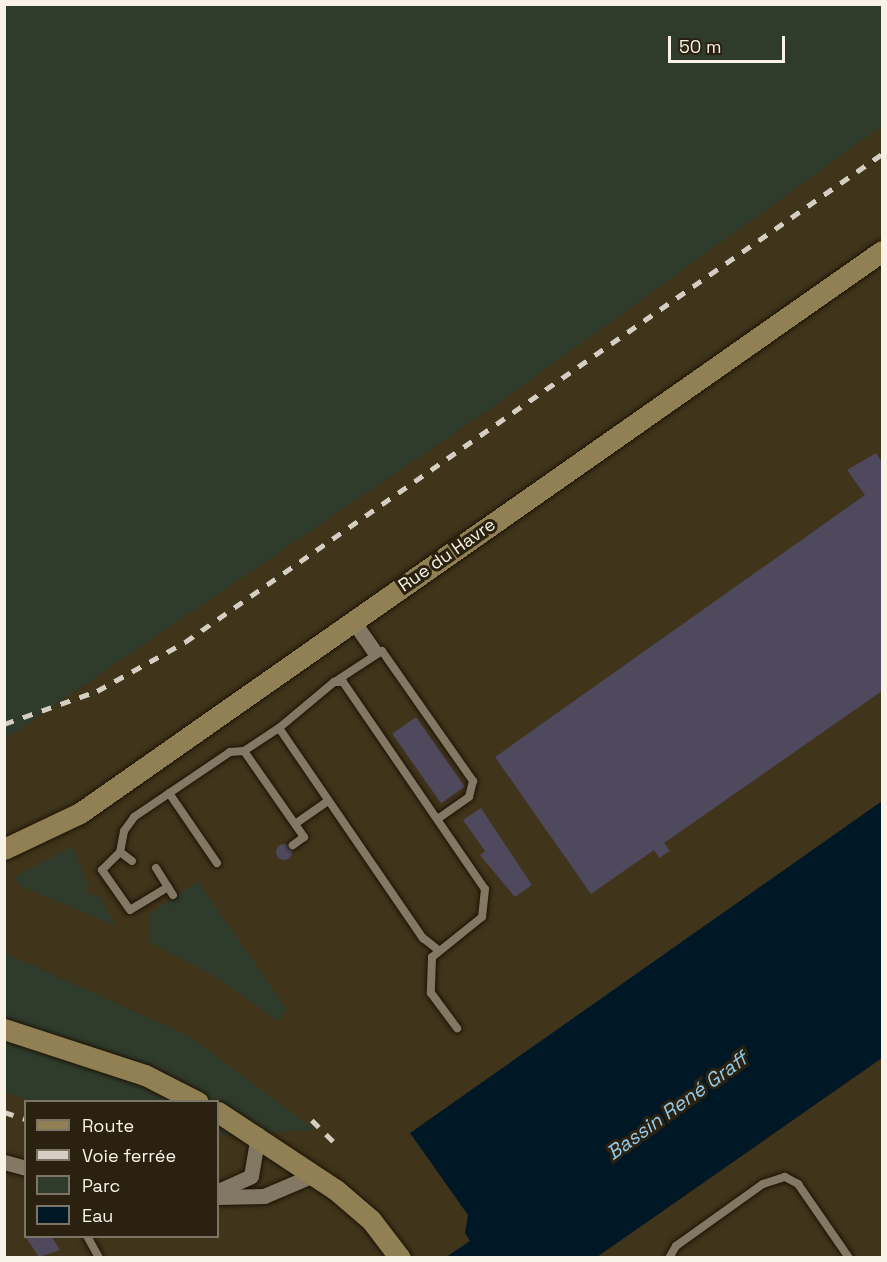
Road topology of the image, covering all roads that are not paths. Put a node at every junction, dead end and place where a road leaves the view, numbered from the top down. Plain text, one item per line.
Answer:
1 (882, 251) edge
2 (353, 621) junction
3 (374, 652) junction
4 (334, 682) junction
5 (279, 728) junction
6 (244, 751) junction
7 (169, 794) junction
8 (328, 801) junction
9 (438, 819) junction
10 (295, 824) junction
11 (293, 845) dead end
12 (4, 849) edge
13 (120, 852) junction
14 (132, 861) dead end
15 (217, 863) dead end
16 (156, 868) dead end
17 (168, 888) junction
18 (173, 895) dead end
19 (437, 949) junction
20 (457, 1028) dead end
21 (4, 1029) edge
22 (196, 1100) edge
23 (219, 1113) edge
24 (253, 1132) junction
25 (4, 1162) edge
26 (24, 1167) edge
27 (316, 1174) junction
28 (219, 1191) edge
29 (219, 1197) edge
30 (88, 1238) edge
31 (99, 1257) edge
32 (400, 1257) edge
33 (669, 1257) edge
34 (849, 1257) edge

1 - 2 main road, Rue du Havre
2 - 3 street
2 - 12 main road, Rue du Havre
3 - 4 lane
3 - 9 lane
4 - 5 lane
4 - 9 lane
5 - 6 lane
5 - 8 lane
6 - 7 lane
6 - 10 lane
7 - 13 lane
7 - 15 lane
8 - 10 lane
8 - 19 lane
9 - 19 lane
10 - 11 lane
13 - 14 lane
13 - 17 lane
16 - 17 lane
17 - 18 lane
19 - 20 lane
21 - 22 main road
23 - 24 main road
24 - 27 main road
24 - 28 street
25 - 26 street
27 - 29 street
27 - 32 main road
30 - 31 lane
33 - 34 lane

